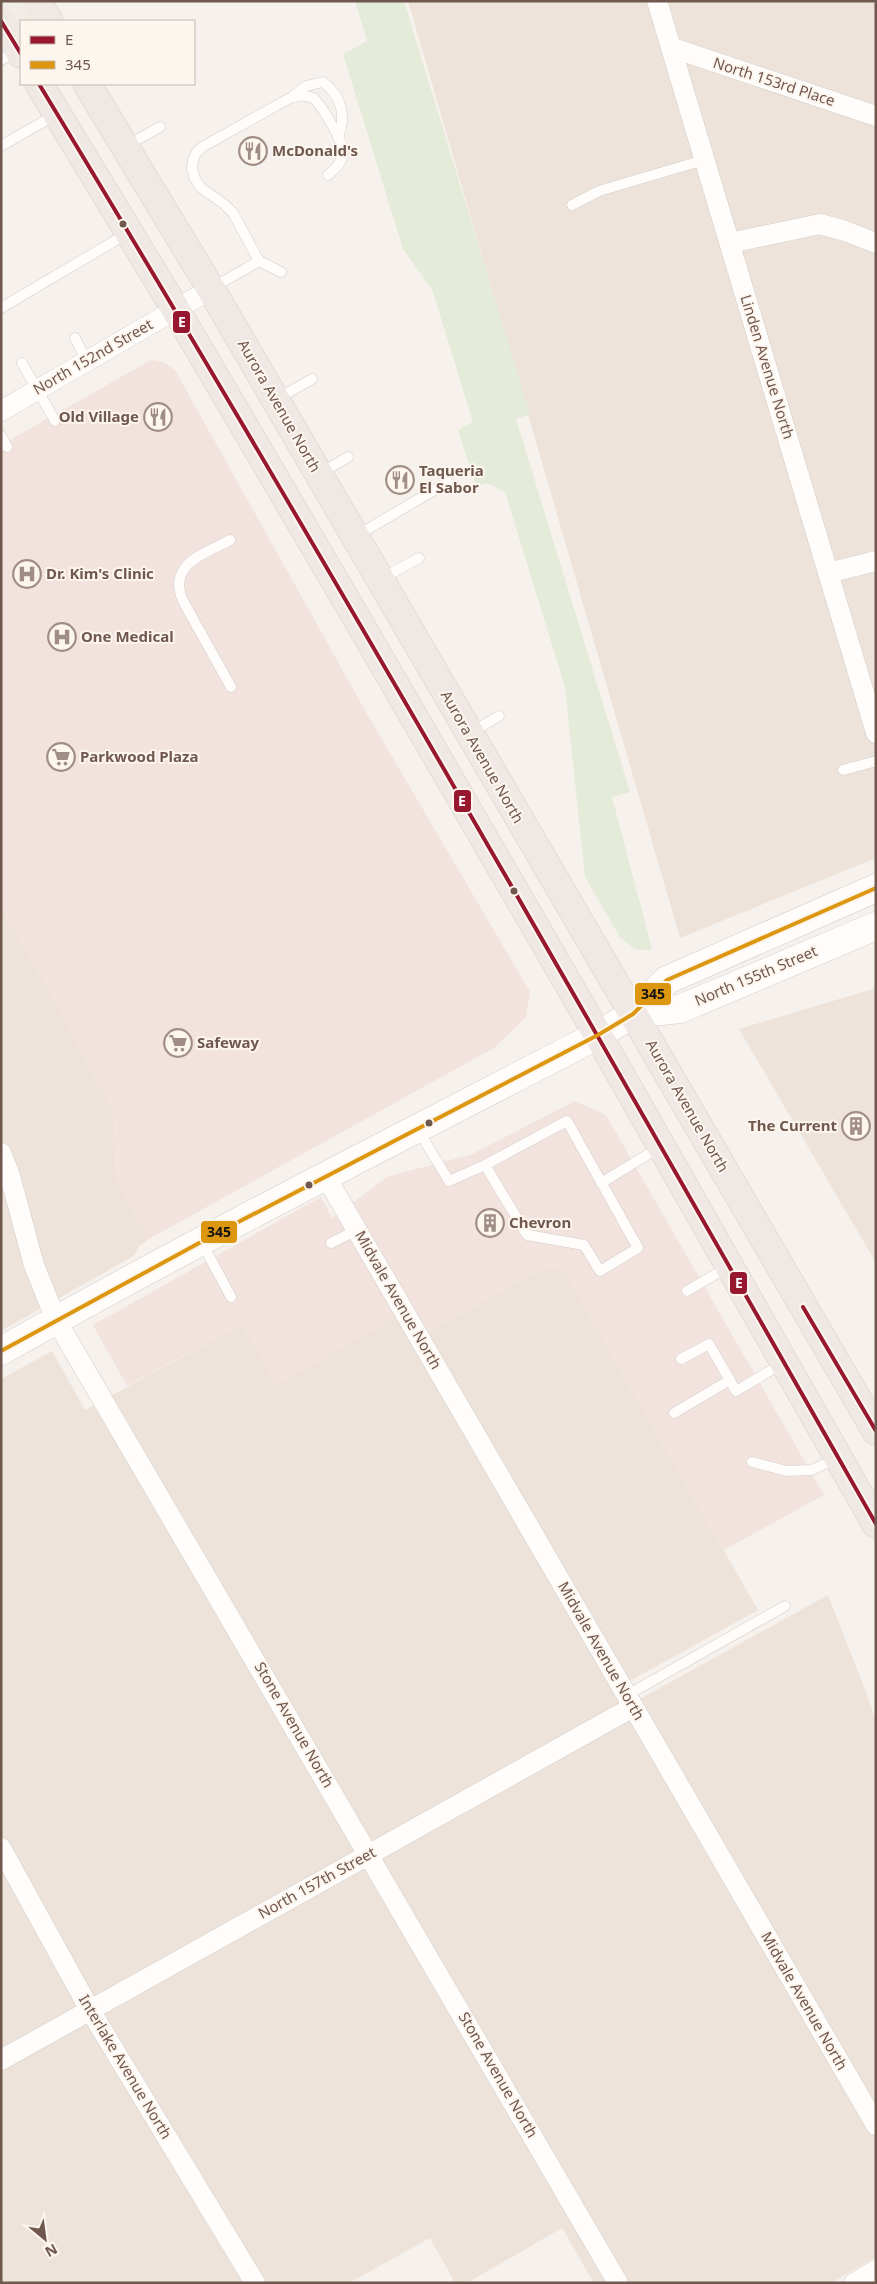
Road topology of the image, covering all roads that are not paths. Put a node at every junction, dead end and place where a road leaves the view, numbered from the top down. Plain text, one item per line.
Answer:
1 (10, 1) edge
2 (37, 1) edge
3 (657, 1) edge
4 (22, 20) edge
5 (48, 20) edge
6 (1, 21) edge
7 (673, 48) junction
8 (14, 54) edge
9 (41, 85) edge
10 (88, 85) edge
11 (290, 98) junction
12 (57, 113) junction
13 (876, 116) edge
14 (160, 127) dead end
15 (338, 137) junction
16 (1, 146) edge
17 (125, 147) junction
18 (704, 160) junction
19 (328, 175) dead end
20 (572, 205) dead end
21 (129, 233) junction
22 (730, 243) junction
23 (876, 243) edge
24 (259, 261) junction
25 (281, 272) dead end
26 (211, 289) junction
27 (1, 308) edge
28 (176, 310) junction
29 (75, 338) dead end
30 (22, 362) dead end
31 (87, 362) junction
32 (312, 379) dead end
33 (37, 390) junction
34 (276, 400) junction
35 (1, 411) edge
36 (55, 421) dead end
37 (1, 436) edge
38 (7, 447) dead end
39 (348, 457) dead end
40 (319, 474) junction
41 (448, 482) dead end
42 (355, 536) junction
43 (230, 540) dead end
44 (419, 558) dead end
45 (876, 561) edge
46 (828, 573) junction
47 (381, 579) junction
48 (231, 687) dead end
49 (499, 716) dead end
50 (876, 733) edge
51 (469, 734) junction
52 (876, 761) edge
53 (843, 770) dead end
54 (876, 888) edge
55 (876, 926) edge
56 (633, 1014) junction
57 (598, 1035) junction
58 (418, 1129) junction
59 (661, 1147) junction
60 (1, 1153) edge
61 (485, 1165) junction
62 (326, 1177) junction
63 (602, 1183) junction
64 (357, 1230) junction
65 (201, 1241) junction
66 (331, 1243) dead end
67 (729, 1266) junction
68 (687, 1291) dead end
69 (231, 1297) dead end
70 (56, 1320) junction
71 (1, 1351) edge
72 (681, 1360) dead end
73 (784, 1362) junction
74 (730, 1380) junction
75 (674, 1413) dead end
76 (876, 1431) edge
77 (838, 1458) junction
78 (752, 1462) dead end
79 (876, 1524) edge
80 (785, 1606) dead end
81 (630, 1701) junction
82 (1, 1848) edge
83 (369, 1854) junction
84 (90, 2010) junction
85 (1, 2060) edge
86 (876, 2124) edge
87 (876, 2270) edge
88 (255, 2283) edge
89 (618, 2283) edge
90 (854, 2283) edge

1 - 4 main road
2 - 5 highway
3 - 7 street, Linden Avenue North
6 - 8 highway
7 - 13 street, North 153rd Place
7 - 18 street, Linden Avenue North
9 - 12 highway
10 - 17 highway, Aurora Avenue North
11 - 15 lane
11 - 15 lane
11 - 24 lane
12 - 16 lane
12 - 21 highway
14 - 17 lane
15 - 19 lane
17 - 26 highway, Aurora Avenue North
18 - 20 lane
18 - 22 street, Linden Avenue North
21 - 27 lane
21 - 28 highway
22 - 23 street
22 - 46 street, Linden Avenue North
24 - 25 lane
24 - 26 lane
26 - 28 street, North 152nd Street
26 - 34 highway, Aurora Avenue North
28 - 31 street, North 152nd Street
28 - 57 highway
29 - 31 lane
30 - 33 lane
31 - 33 street, North 152nd Street
32 - 34 lane
33 - 35 street, North 152nd Street
33 - 36 lane
34 - 40 highway, Aurora Avenue North
37 - 38 lane
39 - 40 lane
40 - 42 highway, Aurora Avenue North
41 - 42 lane
42 - 47 highway, Aurora Avenue North
43 - 48 lane
44 - 47 lane
45 - 46 street
46 - 50 street, Linden Avenue North
47 - 51 highway, Aurora Avenue North
49 - 51 lane
51 - 56 highway, Aurora Avenue North
52 - 53 lane
54 - 56 street, North 155th Street
55 - 56 street, North 155th Street
56 - 57 street, North 155th Street
56 - 76 highway, Aurora Avenue North
57 - 58 street, North 155th Street
57 - 59 highway
58 - 61 lane
58 - 62 street, North 155th Street
59 - 63 lane
59 - 67 highway
60 - 70 street, Stone Avenue North
61 - 63 lane
61 - 63 lane
62 - 64 street, Midvale Avenue North
62 - 65 street, North 155th Street
64 - 66 lane
64 - 81 street, Midvale Avenue North
65 - 69 lane
65 - 70 street, North 155th Street
67 - 68 lane
67 - 73 highway
70 - 71 street, North 155th Street
70 - 83 street, Stone Avenue North
72 - 74 lane
73 - 74 lane
73 - 77 highway
74 - 75 lane
77 - 78 lane
77 - 79 highway
80 - 81 lane
81 - 83 street, North 157th Street
81 - 86 street, Midvale Avenue North
82 - 84 street, Interlake Avenue North
83 - 84 street, North 157th Street
83 - 89 street, Stone Avenue North
84 - 85 street, North 157th Street
84 - 88 street, Interlake Avenue North
87 - 90 street

